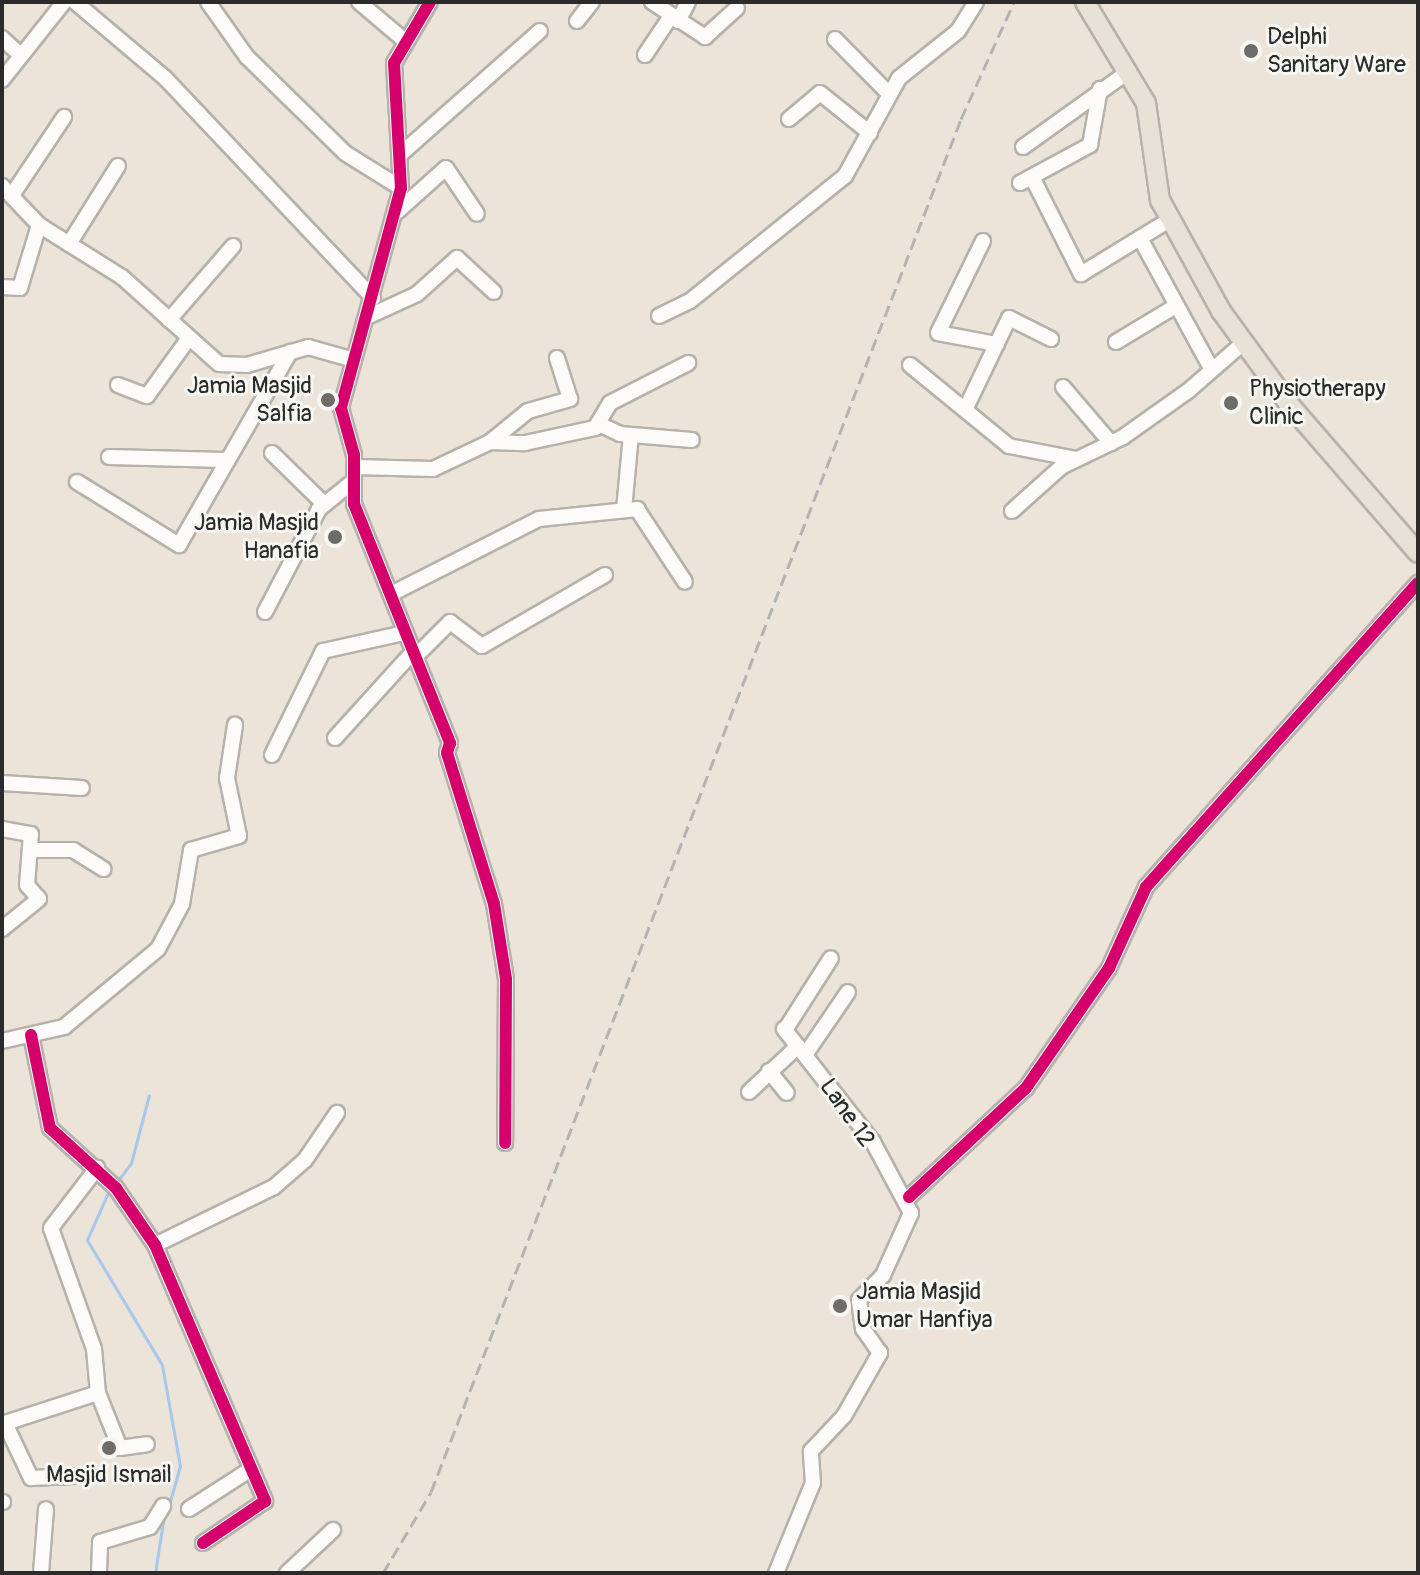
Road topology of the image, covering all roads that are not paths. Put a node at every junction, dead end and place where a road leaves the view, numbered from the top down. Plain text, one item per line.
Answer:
1 (64, 2) edge
2 (75, 2) edge
3 (208, 2) edge
4 (359, 2) edge
5 (430, 2) edge
6 (592, 2) edge
7 (652, 2) edge
8 (688, 2) edge
9 (976, 2) edge
10 (1085, 2) edge
11 (737, 8) dead end
12 (675, 18) junction
13 (577, 21) dead end
14 (540, 31) dead end
15 (2, 38) edge
16 (835, 39) dead end
17 (404, 40) junction
18 (645, 55) dead end
19 (21, 56) junction
20 (1129, 71) junction
21 (2, 80) edge
22 (1100, 89) junction
23 (889, 94) junction
24 (64, 117) dead end
25 (789, 119) dead end
26 (870, 133) junction
27 (1023, 147) dead end
28 (402, 153) junction
29 (118, 166) dead end
30 (401, 188) junction
31 (7, 191) edge
32 (397, 211) junction
33 (477, 214) dead end
34 (1169, 220) junction
35 (39, 225) junction
36 (1140, 238) junction
37 (983, 241) dead end
38 (69, 244) junction
39 (233, 246) dead end
40 (2, 287) edge
41 (494, 292) dead end
42 (373, 298) junction
43 (1174, 307) junction
44 (659, 316) dead end
45 (367, 317) junction
46 (169, 320) junction
47 (1051, 339) dead end
48 (187, 341) junction
49 (1116, 342) dead end
50 (997, 344) junction
51 (1242, 344) junction
52 (290, 352) junction
53 (557, 358) dead end
54 (354, 360) junction
55 (688, 363) dead end
56 (910, 365) dead end
57 (1212, 370) junction
58 (118, 385) dead end
59 (1063, 387) dead end
60 (965, 410) junction
61 (601, 425) junction
62 (631, 435) junction
63 (692, 440) dead end
64 (490, 442) junction
65 (1111, 443) junction
66 (272, 453) dead end
67 (109, 457) dead end
68 (1076, 459) junction
69 (225, 460) junction
70 (354, 467) junction
71 (77, 482) dead end
72 (351, 483) junction
73 (324, 504) junction
74 (624, 510) junction
75 (1012, 511) dead end
76 (1418, 553) edge
77 (605, 575) dead end
78 (685, 582) dead end
79 (1418, 583) edge
80 (393, 593) junction
81 (265, 612) dead end
82 (404, 633) junction
83 (413, 656) junction
84 (235, 725) dead end
85 (335, 738) dead end
86 (272, 755) dead end
87 (2, 783) edge
88 (82, 788) dead end
89 (2, 829) edge
90 (30, 850) junction
91 (103, 869) dead end
92 (2, 929) edge
93 (831, 958) dead end
94 (848, 992) dead end
95 (31, 1035) junction
96 (2, 1041) edge
97 (801, 1051) junction
98 (769, 1071) junction
99 (749, 1092) dead end
100 (787, 1093) dead end
101 (337, 1113) dead end
102 (505, 1143) dead end
103 (97, 1168) junction
104 (909, 1197) junction
105 (155, 1245) junction
106 (98, 1393) junction
107 (3, 1424) edge
108 (147, 1444) dead end
109 (251, 1469) junction
110 (73, 1476) dead end
111 (163, 1506) dead end
112 (46, 1509) dead end
113 (189, 1509) dead end
114 (333, 1530) dead end
115 (203, 1543) dead end
116 (41, 1573) edge
117 (99, 1573) edge
118 (287, 1573) edge
119 (776, 1573) edge

1 - 19 street
2 - 42 street
3 - 30 street
4 - 17 street
5 - 17 street
6 - 13 street
7 - 12 street
8 - 12 street
9 - 23 street
10 - 20 main road
11 - 12 street
12 - 18 street
14 - 28 street
15 - 19 street
16 - 23 street
17 - 28 street
19 - 21 street
20 - 22 street
20 - 34 main road
22 - 27 street
22 - 36 street
23 - 26 street
24 - 31 street
25 - 26 street
26 - 44 street
28 - 30 street
29 - 38 street
30 - 32 street
31 - 35 street
32 - 33 street
32 - 42 street
34 - 36 street
34 - 51 main road
35 - 38 street
35 - 40 street
36 - 43 street
37 - 50 street
38 - 46 street
39 - 46 street
41 - 45 street
42 - 45 street
43 - 49 street
43 - 57 street
45 - 54 street
46 - 48 street
47 - 50 street
48 - 52 street
48 - 58 street
50 - 60 street
51 - 57 street
51 - 76 main road
52 - 54 street
52 - 69 street
53 - 64 street
54 - 70 street
55 - 61 street
56 - 60 street
57 - 65 street
59 - 65 street
60 - 68 street
61 - 62 street
61 - 64 street
62 - 63 street
62 - 74 street
64 - 70 street
65 - 68 street
66 - 73 street
67 - 69 street
68 - 75 street
69 - 71 street
70 - 72 street
72 - 73 street
72 - 80 street
73 - 81 street
74 - 78 street
74 - 80 street
77 - 83 street
79 - 104 street
80 - 82 street
82 - 83 street
82 - 86 street
83 - 85 street
83 - 102 street
84 - 95 street
87 - 88 street
89 - 90 street
90 - 91 street
90 - 92 street
93 - 97 street, Lane 12
94 - 97 street
95 - 96 street
95 - 103 street
97 - 98 street
97 - 104 street, Lane 12
98 - 99 street
98 - 100 street
101 - 105 street
103 - 105 street
103 - 106 street
104 - 119 street
105 - 109 street
106 - 107 street
106 - 108 street
107 - 110 street
109 - 113 street
109 - 115 street
111 - 117 street
112 - 116 street
114 - 118 street

